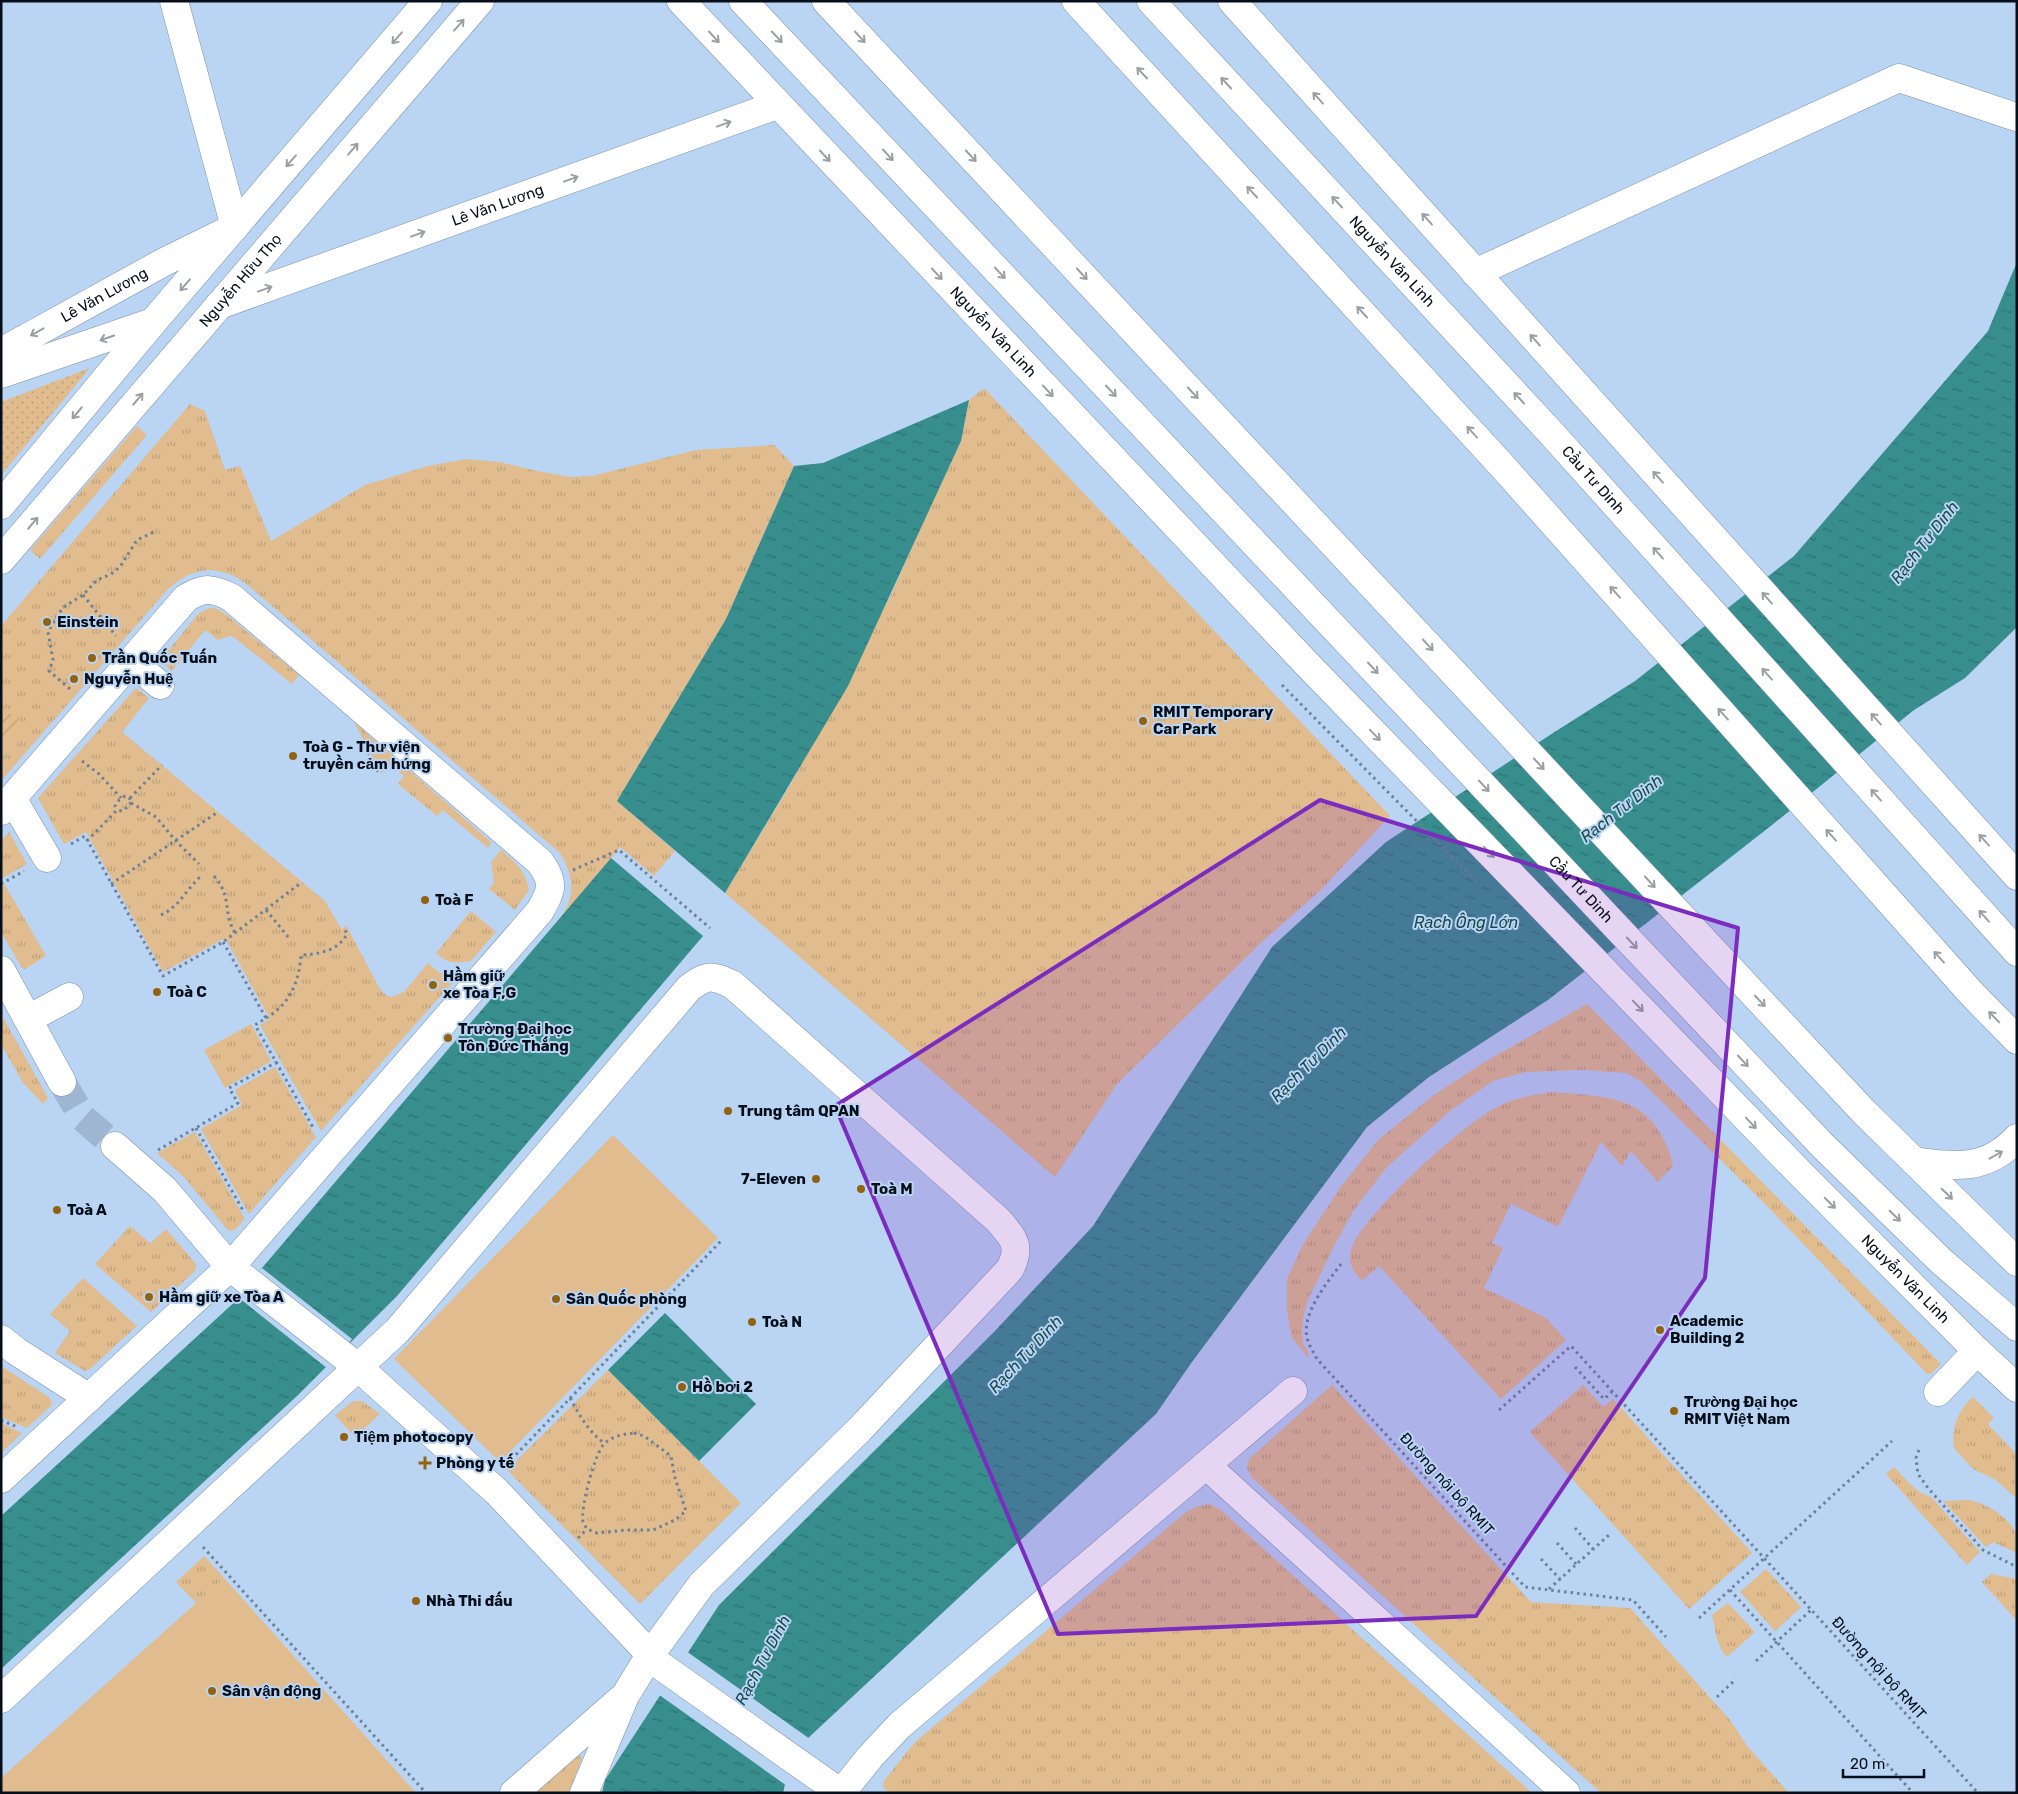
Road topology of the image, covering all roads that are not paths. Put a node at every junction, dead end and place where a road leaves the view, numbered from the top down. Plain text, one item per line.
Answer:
1 (174, 1) edge
2 (428, 1) edge
3 (480, 1) edge
4 (680, 1) edge
5 (743, 1) edge
6 (826, 1) edge
7 (1076, 1) edge
8 (1150, 1) edge
9 (1232, 1) edge
10 (777, 105) junction
11 (2016, 117) edge
12 (235, 226) junction
13 (1475, 273) junction
14 (219, 305) junction
15 (153, 322) junction
16 (1, 352) edge
17 (1, 374) edge
18 (1552, 434) joint
19 (1, 505) edge
20 (1, 560) edge
21 (127, 652) junction
22 (160, 685) dead end
23 (7, 805) edge
24 (47, 858) road end
25 (2017, 876) edge
26 (2017, 952) edge
27 (1, 970) edge
28 (68, 997) dead end
29 (28, 1019) junction
30 (2017, 1040) edge
31 (62, 1082) tunnel mouth
32 (2017, 1138) edge
33 (115, 1146) tunnel mouth
34 (1914, 1161) junction
35 (2017, 1262) edge
36 (230, 1267) junction
37 (2017, 1327) edge
38 (1, 1339) edge
39 (1977, 1352) junction
40 (359, 1368) junction
41 (2017, 1388) edge
42 (1293, 1392) dead end
43 (1938, 1392) dead end
44 (89, 1398) junction
45 (1206, 1465) junction
46 (1, 1479) edge
47 (655, 1660) junction
48 (625, 1696) junction
49 (1, 1699) edge
50 (838, 1790) edge
51 (514, 1793) edge
52 (584, 1793) edge
53 (1566, 1793) edge

1 - 12 main road
2 -> 12 main road
14 -> 3 main road, Nguyễn Hữu Thọ
4 -> 10 main road, Nguyễn Văn Linh
5 -> 37 main road, Cầu Tư Dinh
6 -> 34 main road
30 -> 7 main road
18 -> 8 main road, Nguyễn Văn Linh
13 -> 9 main road
14 -> 10 main road, Lê Văn Lương
10 -> 39 main road, Nguyễn Văn Linh
11 - 13 main road
12 -> 15 main road
12 -> 16 main road, Lê Văn Lương
25 -> 13 main road
20 -> 14 main road, Nguyễn Hữu Thọ
15 -> 17 main road
15 -> 19 main road
26 -> 18 main road, Cầu Tư Dinh
21 - 22 main road
21 - 23 main road
21 - 36 main road
23 - 24 main road
27 - 29 main road
28 - 29 main road
29 - 31 main road
34 -> 32 main road
33 - 36 main road
34 -> 35 main road
36 - 40 main road
36 - 44 main road
38 - 44 main road
39 - 41 main road, Nguyễn Văn Linh
39 - 43 main road
40 - 47 main road
40 - 47 main road
40 - 49 main road
42 - 45 main road
44 - 46 main road
45 - 50 main road
45 - 53 main road
47 - 48 main road
47 - 50 main road
48 - 51 main road
48 - 52 main road

